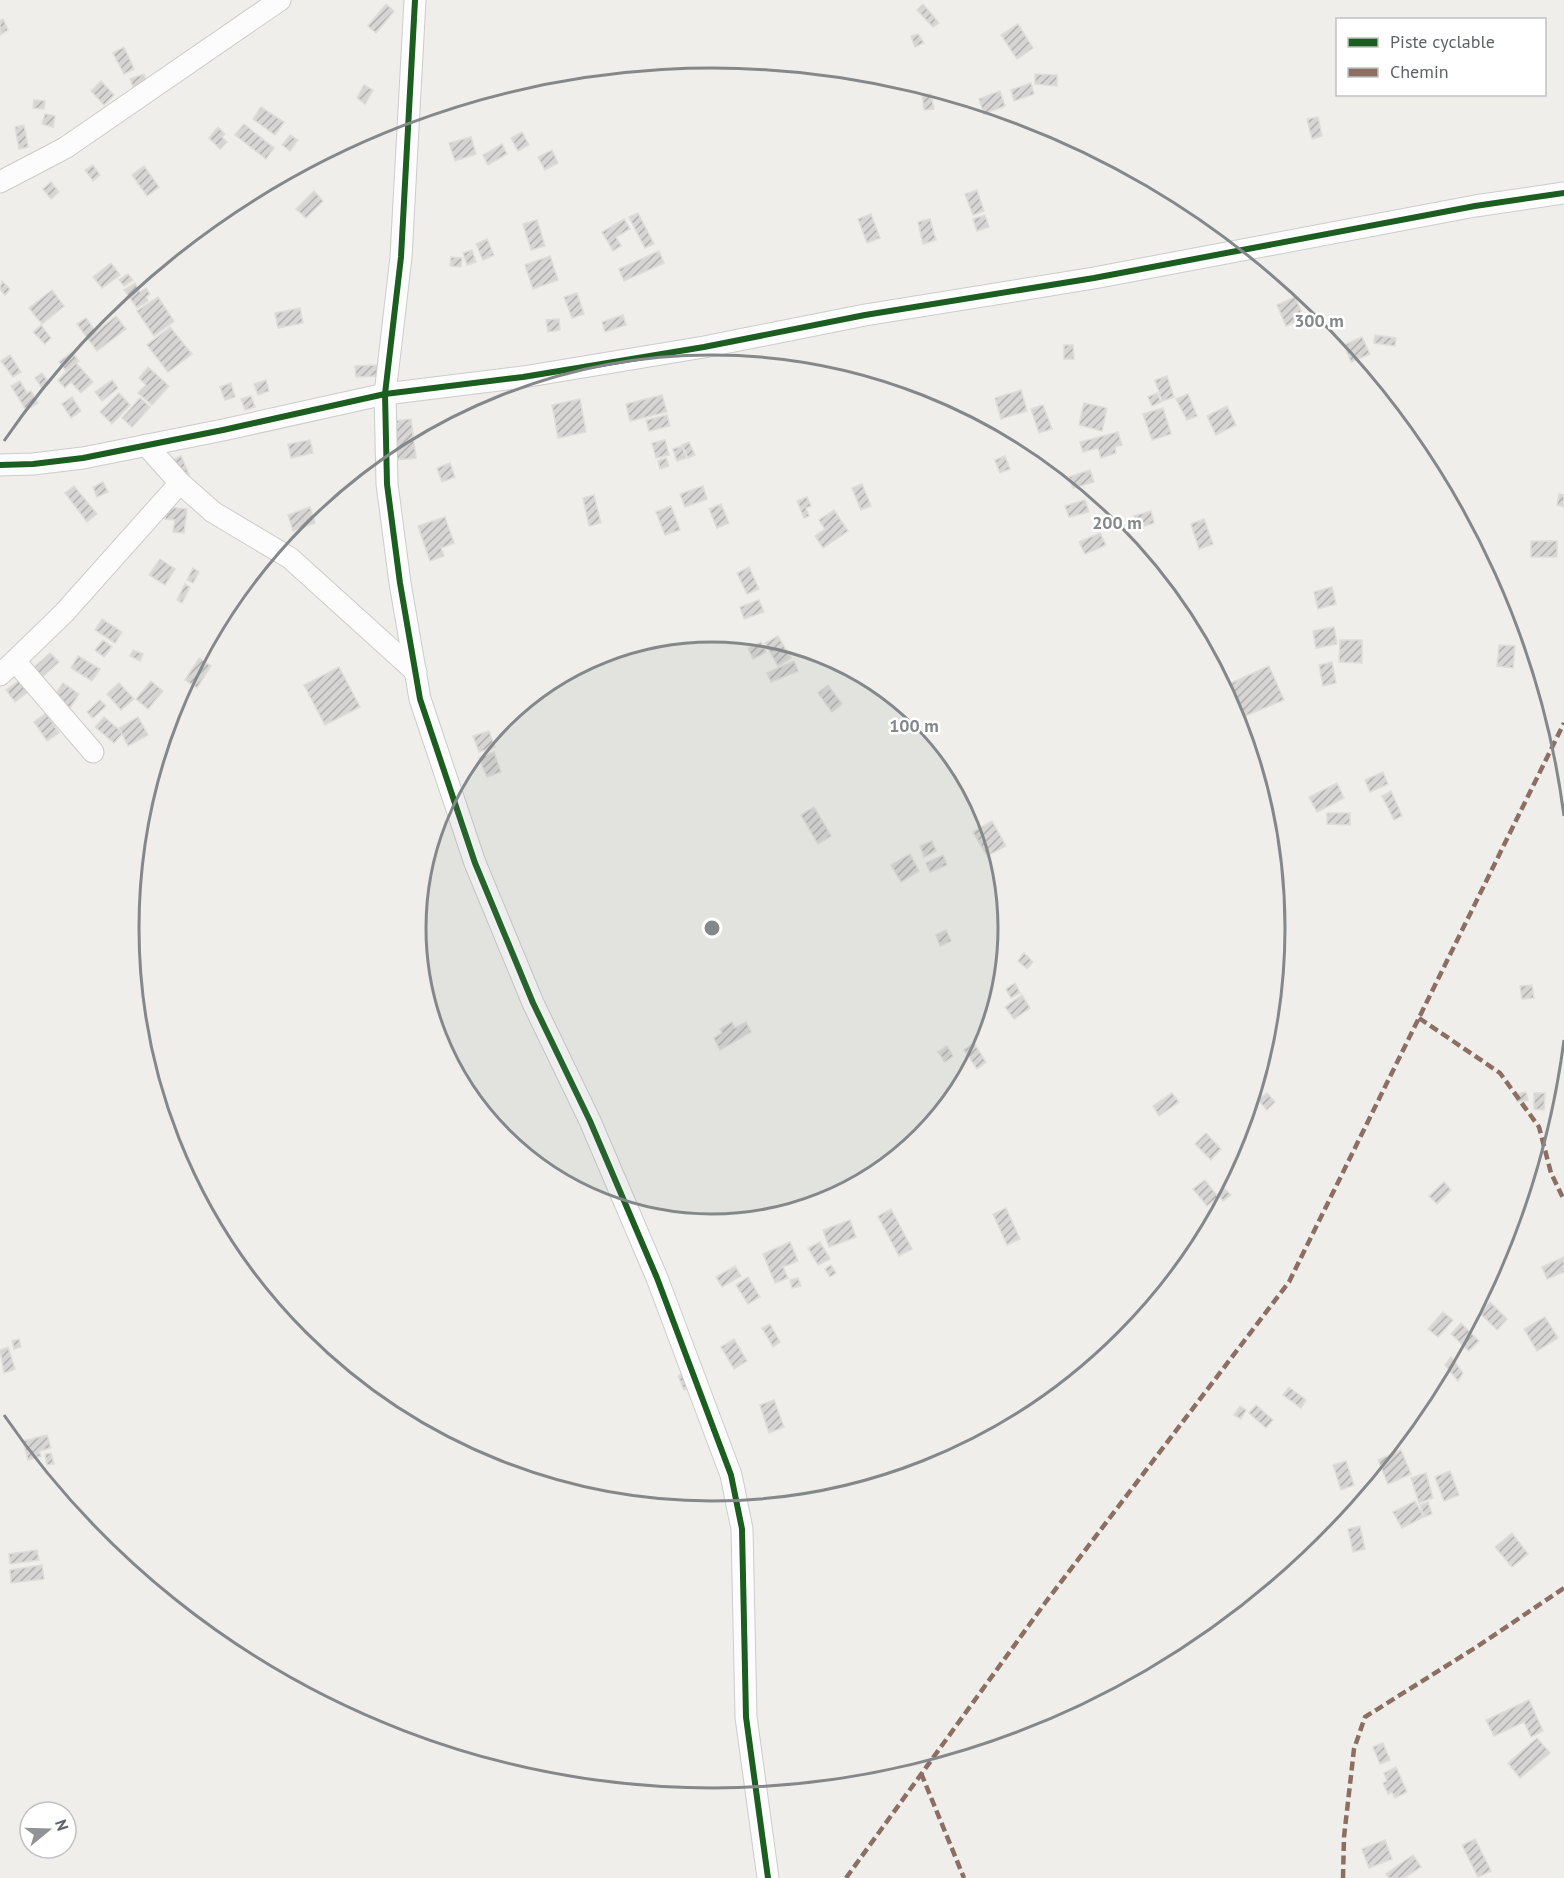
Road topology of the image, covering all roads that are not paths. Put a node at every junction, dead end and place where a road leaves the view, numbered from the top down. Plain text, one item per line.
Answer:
1 (280, 0) edge
2 (415, 0) edge
3 (0, 182) edge
4 (1564, 193) edge
5 (385, 394) junction
6 (146, 446) junction
7 (0, 465) edge
8 (180, 483) junction
9 (8, 668) edge
10 (416, 672) junction
11 (93, 752) dead end
12 (768, 1878) edge

1 - 3 street
2 - 5 street
4 - 5 street
5 - 6 street
5 - 10 street
6 - 7 street
6 - 8 street
8 - 9 street
8 - 10 street
9 - 11 street
10 - 12 street

